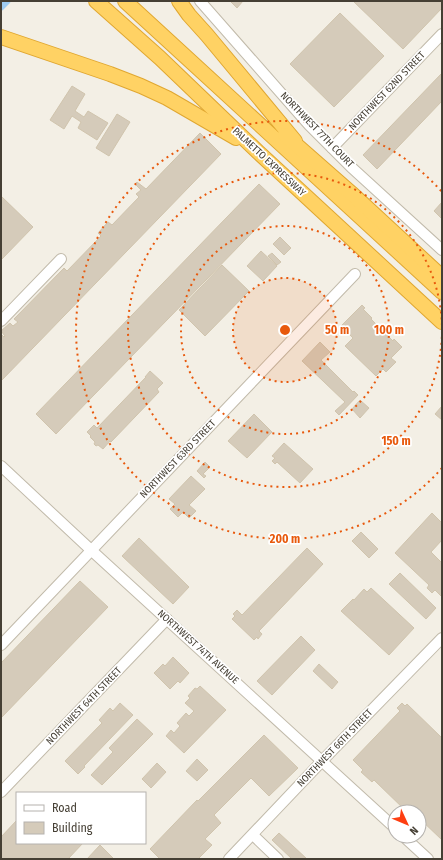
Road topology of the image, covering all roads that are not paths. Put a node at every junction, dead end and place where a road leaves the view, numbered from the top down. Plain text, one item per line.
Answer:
1 (96, 1) edge
2 (106, 1) edge
3 (125, 1) edge
4 (134, 1) edge
5 (180, 1) edge
6 (200, 1) edge
7 (442, 34) edge
8 (1, 37) edge
9 (332, 148) junction
10 (258, 152) junction
11 (306, 153) junction
12 (442, 250) edge
13 (61, 259) dead end
14 (355, 274) dead end
15 (442, 277) edge
16 (442, 292) edge
17 (442, 309) edge
18 (1, 321) edge
19 (442, 322) edge
20 (1, 466) edge
21 (91, 550) junction
22 (167, 619) junction
23 (442, 638) edge
24 (1, 645) edge
25 (322, 761) junction
26 (1, 792) edge
27 (387, 821) edge
28 (253, 835) junction
29 (412, 844) edge
30 (229, 859) edge
31 (278, 859) edge
32 (428, 859) edge

1 - 10 highway, PALMETTO EXPRESSWAY
2 - 17 highway
3 - 16 highway
4 - 11 highway
5 - 11 highway
6 - 9 street, NORTHWEST 77TH COURT
7 - 9 street, NORTHWEST 62ND STREET
8 - 10 highway
9 - 12 street, NORTHWEST 77TH COURT
10 - 19 highway, PALMETTO EXPRESSWAY
11 - 15 highway
13 - 18 street
14 - 21 street, NORTHWEST 63RD STREET
20 - 21 street, NORTHWEST 74TH AVENUE
21 - 22 street, NORTHWEST 74TH AVENUE
21 - 24 street, NORTHWEST 63RD STREET
22 - 25 street, NORTHWEST 74TH AVENUE
22 - 26 street, NORTHWEST 64TH STREET
23 - 25 street, NORTHWEST 66TH STREET
25 - 27 street, NORTHWEST 74TH AVENUE
25 - 28 street, NORTHWEST 66TH STREET
28 - 30 street, NORTHWEST 66TH STREET
28 - 31 street
29 - 32 street

